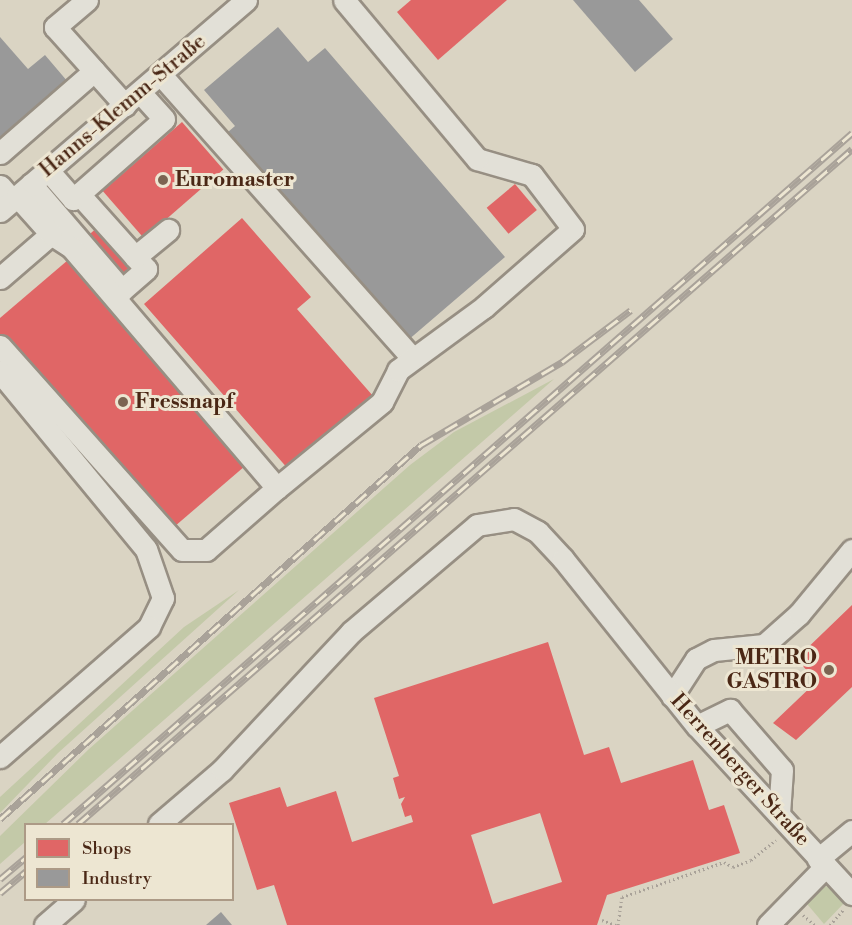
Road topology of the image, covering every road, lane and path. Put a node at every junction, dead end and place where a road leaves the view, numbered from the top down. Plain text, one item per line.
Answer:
1 (87, 0) edge
2 (246, 0) edge
3 (344, 0) edge
4 (94, 71) junction
5 (161, 75) junction
6 (133, 99) junction
7 (0, 153) edge
8 (48, 170) junction
9 (12, 195) edge
10 (86, 202) junction
11 (168, 230) dead end
12 (60, 232) junction
13 (135, 257) junction
14 (0, 278) edge
15 (0, 346) edge
16 (412, 358) junction
17 (0, 372) edge
18 (277, 488) junction
19 (852, 550) edge
20 (672, 696) junction
21 (697, 726) junction
22 (0, 757) edge
23 (785, 821) junction
24 (161, 823) edge
25 (852, 831) edge
26 (822, 863) junction
27 (849, 900) edge
28 (73, 901) edge
29 (602, 920) dead end
30 (45, 925) edge
31 (617, 925) edge
32 (768, 925) edge
33 (830, 925) edge

1 - 4 street
2 - 5 street, Hanns-Klemm-Straße
3 - 16 street
4 - 6 street
4 - 7 street
5 - 6 street, Hanns-Klemm-Straße
5 - 16 street
6 - 8 street, Hanns-Klemm-Straße
6 - 10 street
8 - 9 street, Hanns-Klemm-Straße
8 - 10 street
9 - 12 street
10 - 12 street
10 - 13 street
11 - 13 street
12 - 13 street
12 - 14 street
12 - 18 street
15 - 18 street
16 - 18 street
17 - 22 street
19 - 20 street
20 - 21 street, Herrenberger Straße
20 - 24 street, Herrenberger Straße
21 - 23 street, Herrenberger Straße
21 - 23 street
23 - 26 street, Herrenberger Straße
23 - 31 path
25 - 26 street
26 - 27 street, Herrenberger Straße
26 - 32 street, Herrenberger Straße
27 - 33 path
28 - 30 street
29 - 31 path

